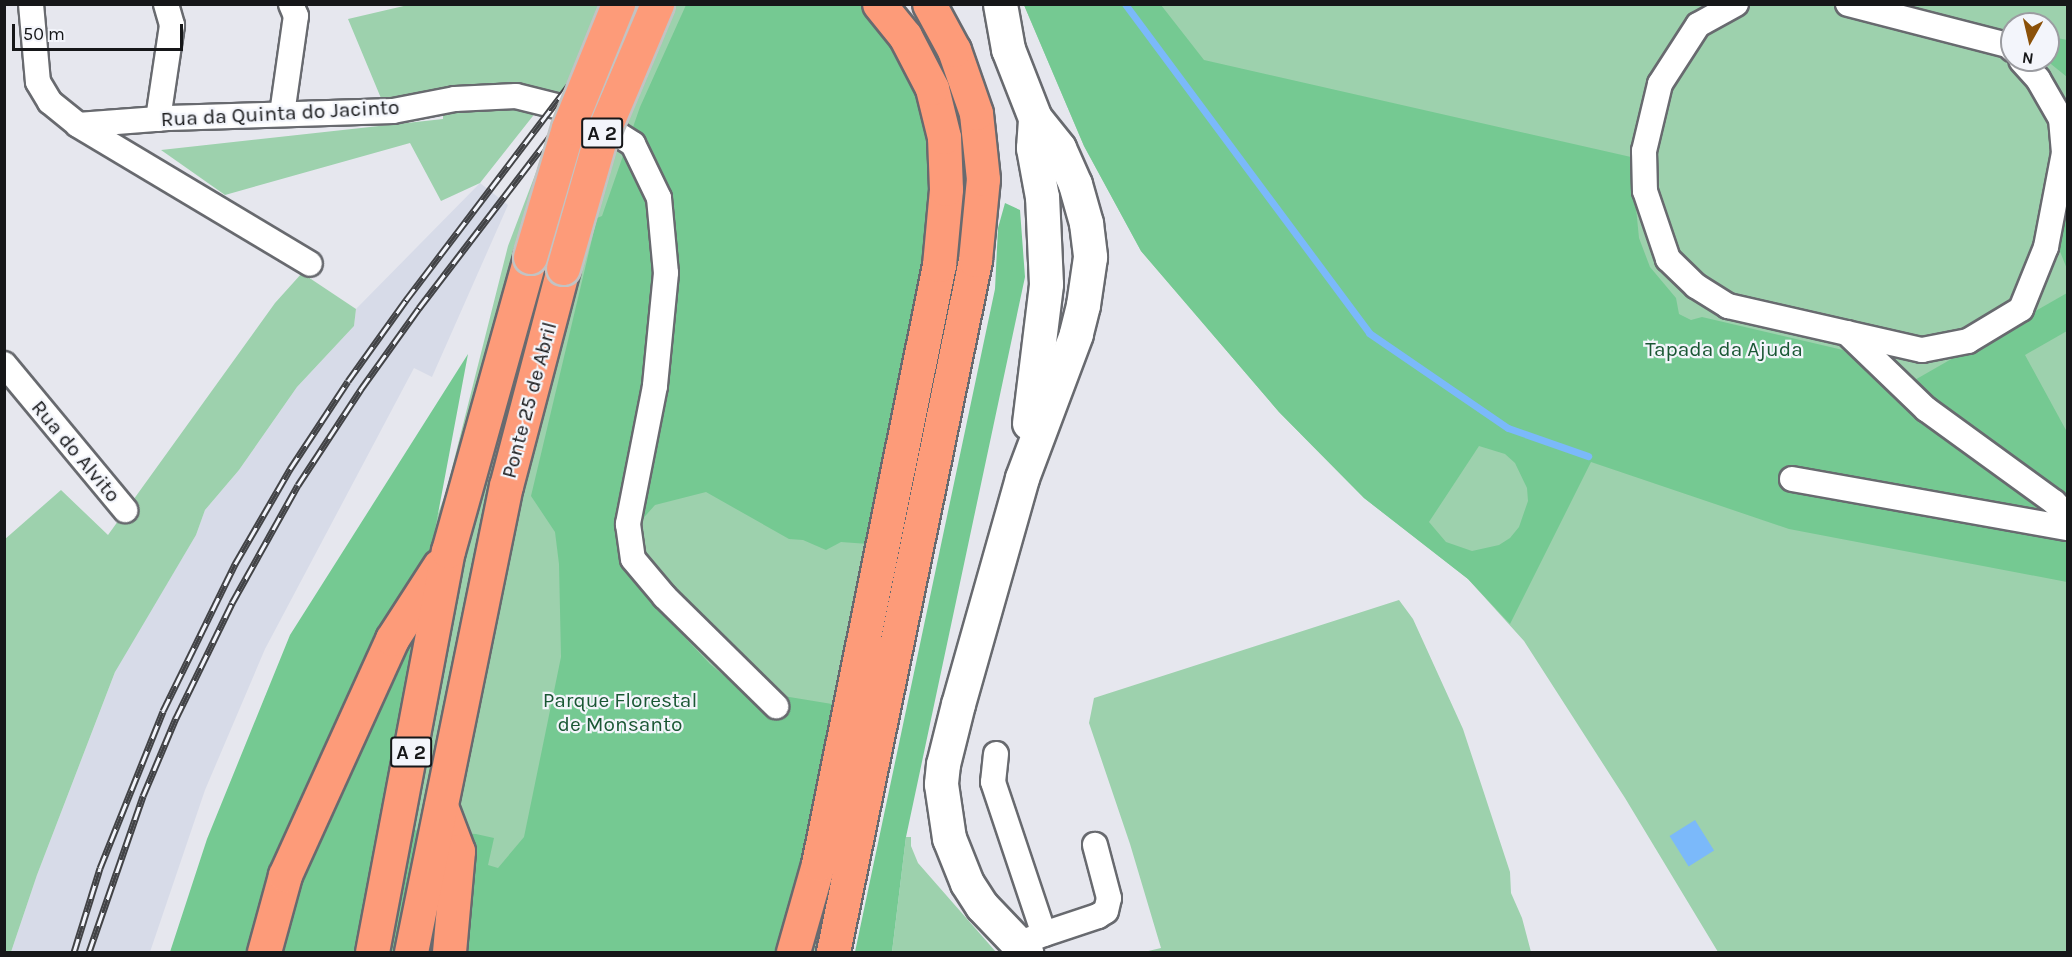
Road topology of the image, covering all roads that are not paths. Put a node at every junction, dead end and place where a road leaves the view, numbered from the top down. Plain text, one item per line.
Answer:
1 (31, 4) edge
2 (166, 4) edge
3 (291, 4) edge
4 (618, 4) edge
5 (657, 4) edge
6 (879, 4) edge
7 (928, 4) edge
8 (979, 4) edge
9 (1000, 4) edge
10 (1736, 4) edge
11 (1848, 4) edge
12 (1905, 11) edge
13 (2000, 42) edge
14 (1008, 49) junction
15 (2032, 72) edge
16 (282, 114) junction
17 (158, 118) junction
18 (1035, 118) junction
19 (2064, 118) edge
20 (78, 125) junction
21 (310, 264) dead end
22 (1847, 333) junction
23 (4, 364) edge
24 (1022, 478) junction
25 (1791, 479) dead end
26 (125, 510) dead end
27 (2067, 516) edge
28 (2067, 528) edge
29 (448, 552) junction
30 (776, 706) dead end
31 (996, 754) dead end
32 (441, 806) junction
33 (1095, 845) dead end
34 (1029, 943) edge
35 (264, 952) edge
36 (372, 952) edge
37 (411, 952) edge
38 (449, 952) edge
39 (793, 952) edge
40 (833, 952) edge

1 - 20 street
2 - 17 street
3 - 16 street
4 - 29 highway, Ponte 25 de Abril / A 2, bridge
5 - 32 highway, Ponte 25 de Abril / A 2, bridge
6 - 39 highway
7 - 40 highway
8 - 14 street
9 - 14 street
10 - 22 street
11 - 12 street
12 - 13 street
14 - 18 street
15 - 19 street
16 - 17 street, Rua da Quinta do Jacinto
16 - 30 street, Rua da Quinta do Jacinto
17 - 20 street, Rua da Quinta do Jacinto
18 - 24 street
18 - 24 street
19 - 22 street
20 - 21 street
22 - 27 street
23 - 26 street, Rua do Alvito
24 - 34 street
25 - 28 street
29 - 35 highway
29 - 36 highway, A 2
31 - 34 street
32 - 37 highway, A 2
32 - 38 highway
33 - 34 street

